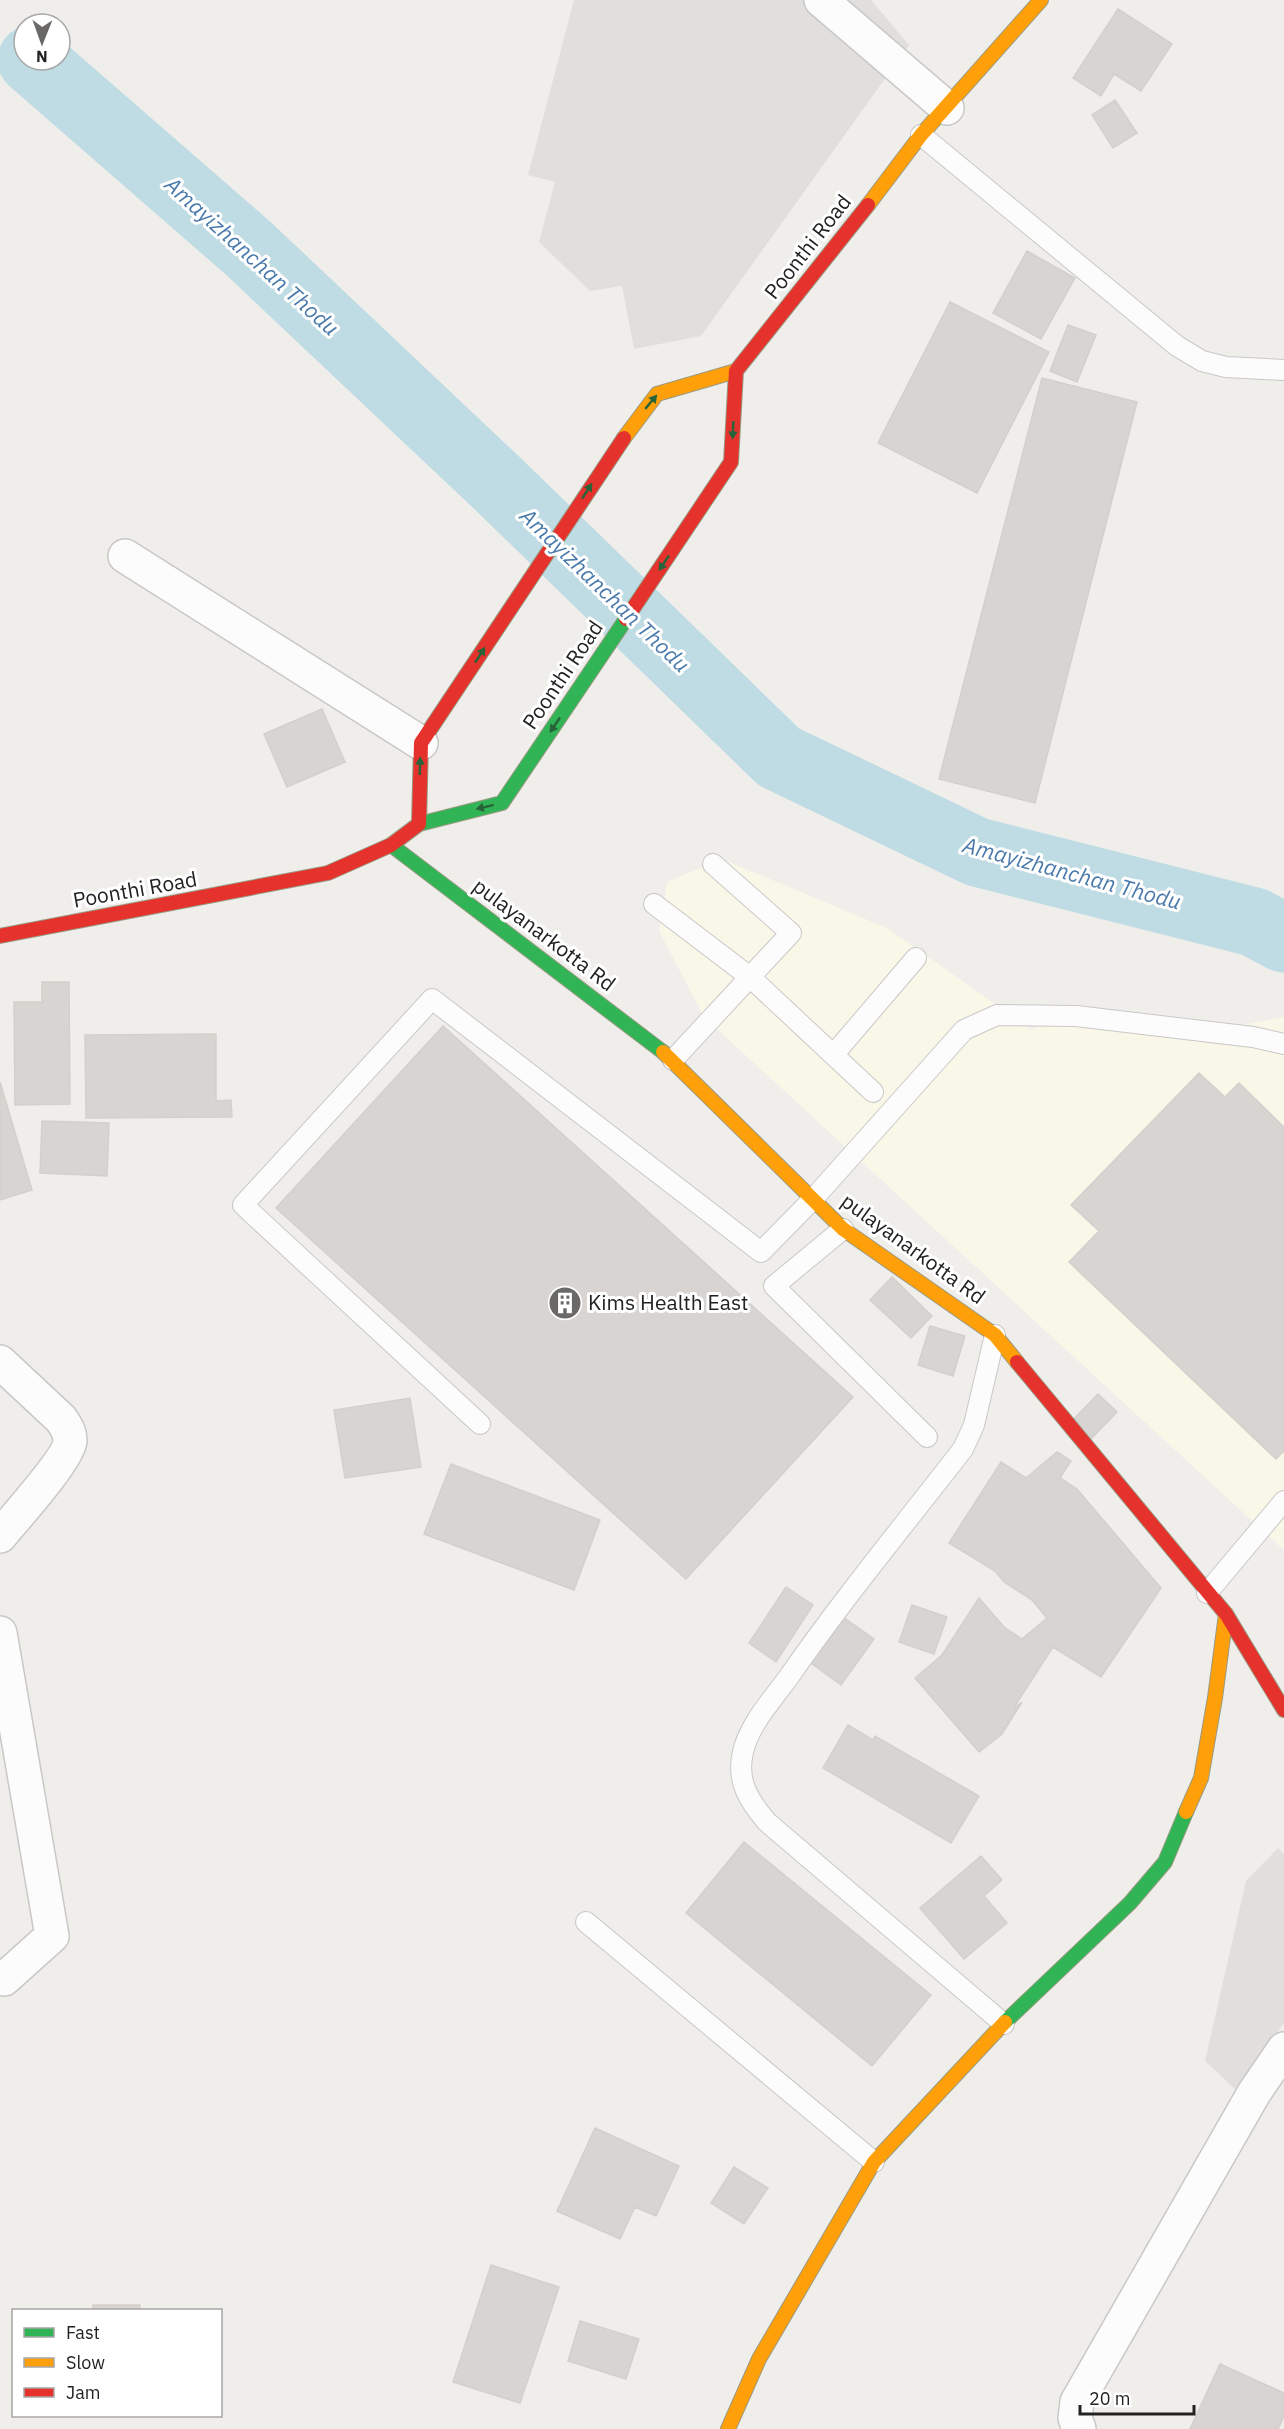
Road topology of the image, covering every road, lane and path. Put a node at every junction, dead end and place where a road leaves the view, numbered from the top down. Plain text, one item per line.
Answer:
1 (821, 0) edge
2 (1041, 0) edge
3 (946, 108) junction
4 (921, 135) junction
5 (1284, 370) edge
6 (736, 371) junction
7 (125, 556) dead end
8 (421, 743) junction
9 (418, 824) junction
10 (391, 845) junction
11 (713, 864) dead end
12 (654, 904) dead end
13 (0, 936) edge
14 (916, 958) dead end
15 (750, 977) junction
16 (1284, 1044) edge
17 (834, 1054) junction
18 (673, 1060) junction
19 (873, 1092) dead end
20 (813, 1199) junction
21 (843, 1229) junction
22 (761, 1252) junction
23 (783, 1277) junction
24 (995, 1335) junction
25 (0, 1362) edge
26 (480, 1424) dead end
27 (927, 1437) dead end
28 (1284, 1501) edge
29 (0, 1536) edge
30 (1207, 1593) junction
31 (1226, 1614) junction
32 (0, 1633) edge
33 (1284, 1710) edge
34 (586, 1922) dead end
35 (4, 1979) dead end
36 (1004, 2024) junction
37 (1284, 2049) edge
38 (874, 2162) junction
39 (728, 2429) edge
40 (1078, 2429) edge

1 - 3 street
2 - 3 street, Poonthi Road
3 - 4 street, Poonthi Road
4 - 5 lane
4 - 6 street, Poonthi Road
8 -> 6 street
6 -> 9 street, Poonthi Road
7 - 8 street
9 -> 8 street
9 - 10 street, Poonthi Road
10 - 13 street, Poonthi Road
10 - 18 street, pulayanarkotta Rd
11 - 15 lane
12 - 15 lane
14 - 17 lane
15 - 17 lane
15 - 18 lane
16 - 20 lane
17 - 19 lane
18 - 20 street, pulayanarkotta Rd
20 - 21 street, pulayanarkotta Rd
20 - 22 lane
21 - 23 lane
21 - 24 street, pulayanarkotta Rd
22 - 23 lane
22 - 26 lane
23 - 27 lane
24 - 30 street, pulayanarkotta Rd
24 - 36 lane
25 - 29 street
28 - 30 lane
30 - 31 street, pulayanarkotta Rd
31 - 33 street, pulayanarkotta Rd
31 - 36 street
32 - 35 street
34 - 38 lane
36 - 38 street
37 - 40 street
38 - 39 street

